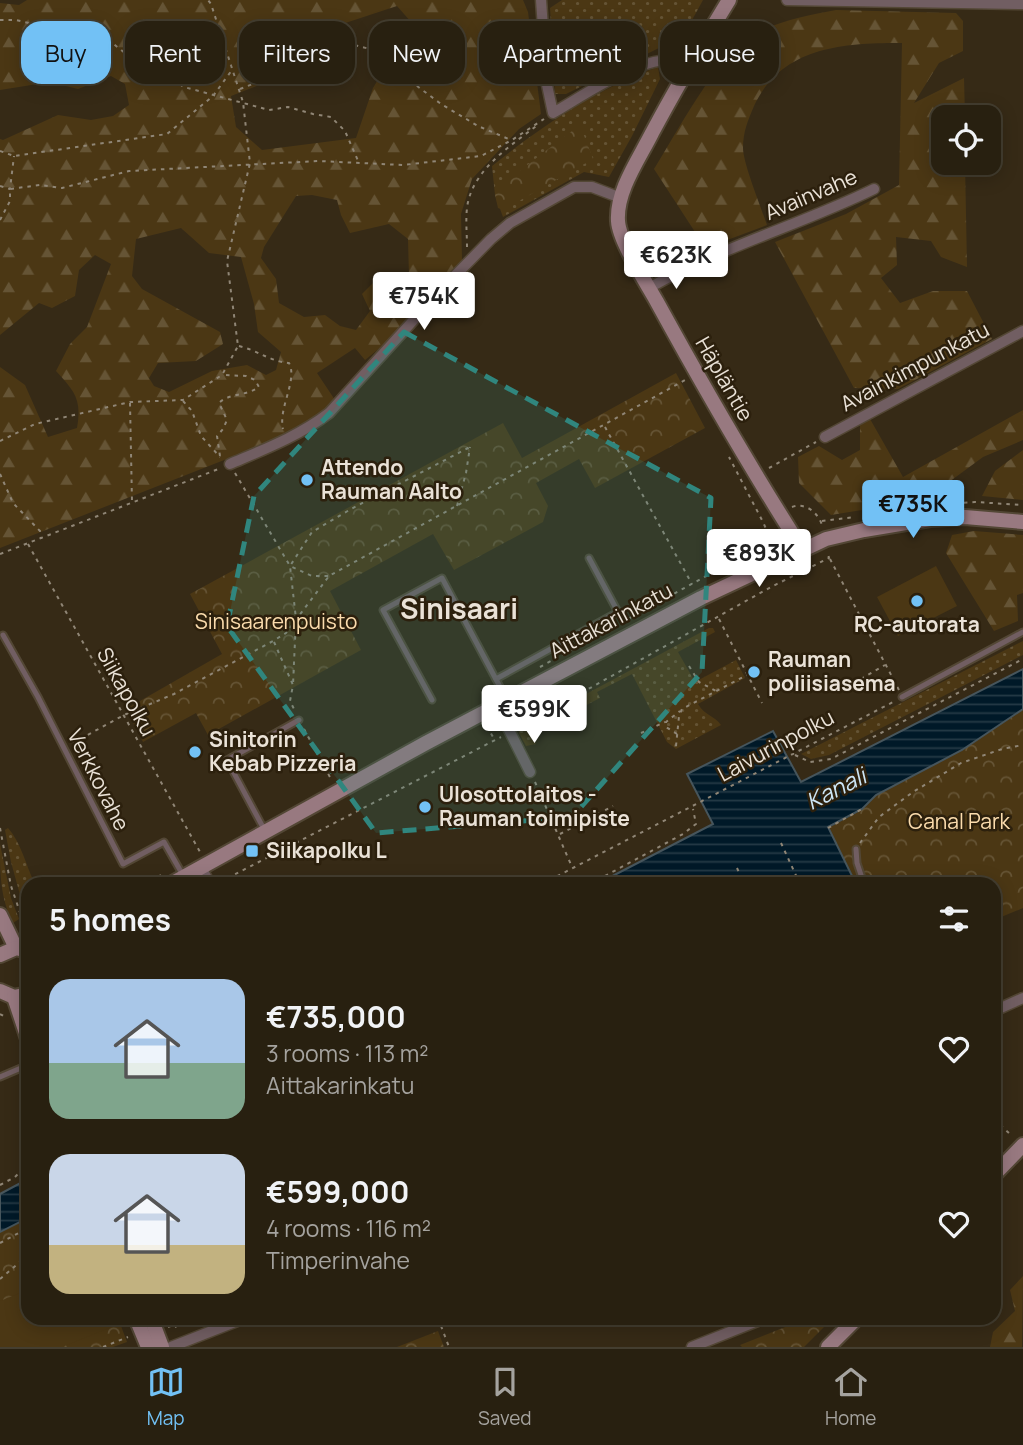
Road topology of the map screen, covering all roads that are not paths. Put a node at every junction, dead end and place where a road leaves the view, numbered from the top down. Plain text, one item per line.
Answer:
1 (541, 0) edge
2 (729, 0) edge
3 (787, 0) edge
4 (1023, 4) edge
5 (716, 21) edge
6 (660, 60) edge
7 (678, 84) edge
8 (874, 189) dead end
9 (621, 198) junction
10 (649, 288) junction
11 (1023, 331) edge
12 (825, 437) road end
13 (230, 464) road end
14 (1023, 522) edge
15 (802, 550) junction
16 (589, 558) dead end
17 (1023, 632) edge
18 (3, 635) dead end
19 (496, 679) junction
20 (902, 697) road end
21 (432, 700) dead end
22 (502, 703) junction
23 (299, 720) dead end
24 (530, 772) road end
25 (265, 831) junction
26 (856, 849) road end
27 (201, 860) junction
28 (177, 875) edge
29 (207, 877) edge
30 (861, 877) edge
31 (0, 915) edge
32 (21, 947) edge
33 (21, 949) edge
34 (0, 955) edge
35 (10, 995) edge
36 (1023, 998) edge
37 (1001, 1007) edge
38 (21, 1022) edge
39 (21, 1068) edge
40 (0, 1077) edge
41 (1023, 1145) edge
42 (1001, 1168) edge
43 (139, 1325) edge
44 (153, 1325) edge
45 (226, 1325) edge
46 (747, 1325) edge
47 (846, 1325) edge
48 (148, 1347) edge
49 (162, 1347) edge
50 (171, 1347) edge
51 (692, 1347) edge
52 (828, 1347) edge

1 - 6 street
2 - 5 main road, Häpläntie
3 - 4 street
7 - 9 main road, Häpläntie
8 - 10 street, Avainvahe
9 - 10 main road, Häpläntie
9 - 13 street
10 - 15 main road, Häpläntie
11 - 12 street, Avainkimpunkatu
14 - 15 main road, Aittakarinkatu
15 - 22 main road, Aittakarinkatu
16 - 19 lane
17 - 20 lane
18 - 28 lane, Verkkovahe
19 - 21 lane
19 - 22 lane
22 - 24 street
22 - 25 main road, Aittakarinkatu
23 - 25 lane
25 - 27 main road, Aittakarinkatu
26 - 30 lane
27 - 28 main road, Aittakarinkatu
27 - 29 street
31 - 32 main road
33 - 34 main road
35 - 38 main road
36 - 37 street
39 - 40 lane
41 - 42 main road
43 - 48 main road
44 - 49 main road
45 - 50 street
46 - 51 street
47 - 52 main road

